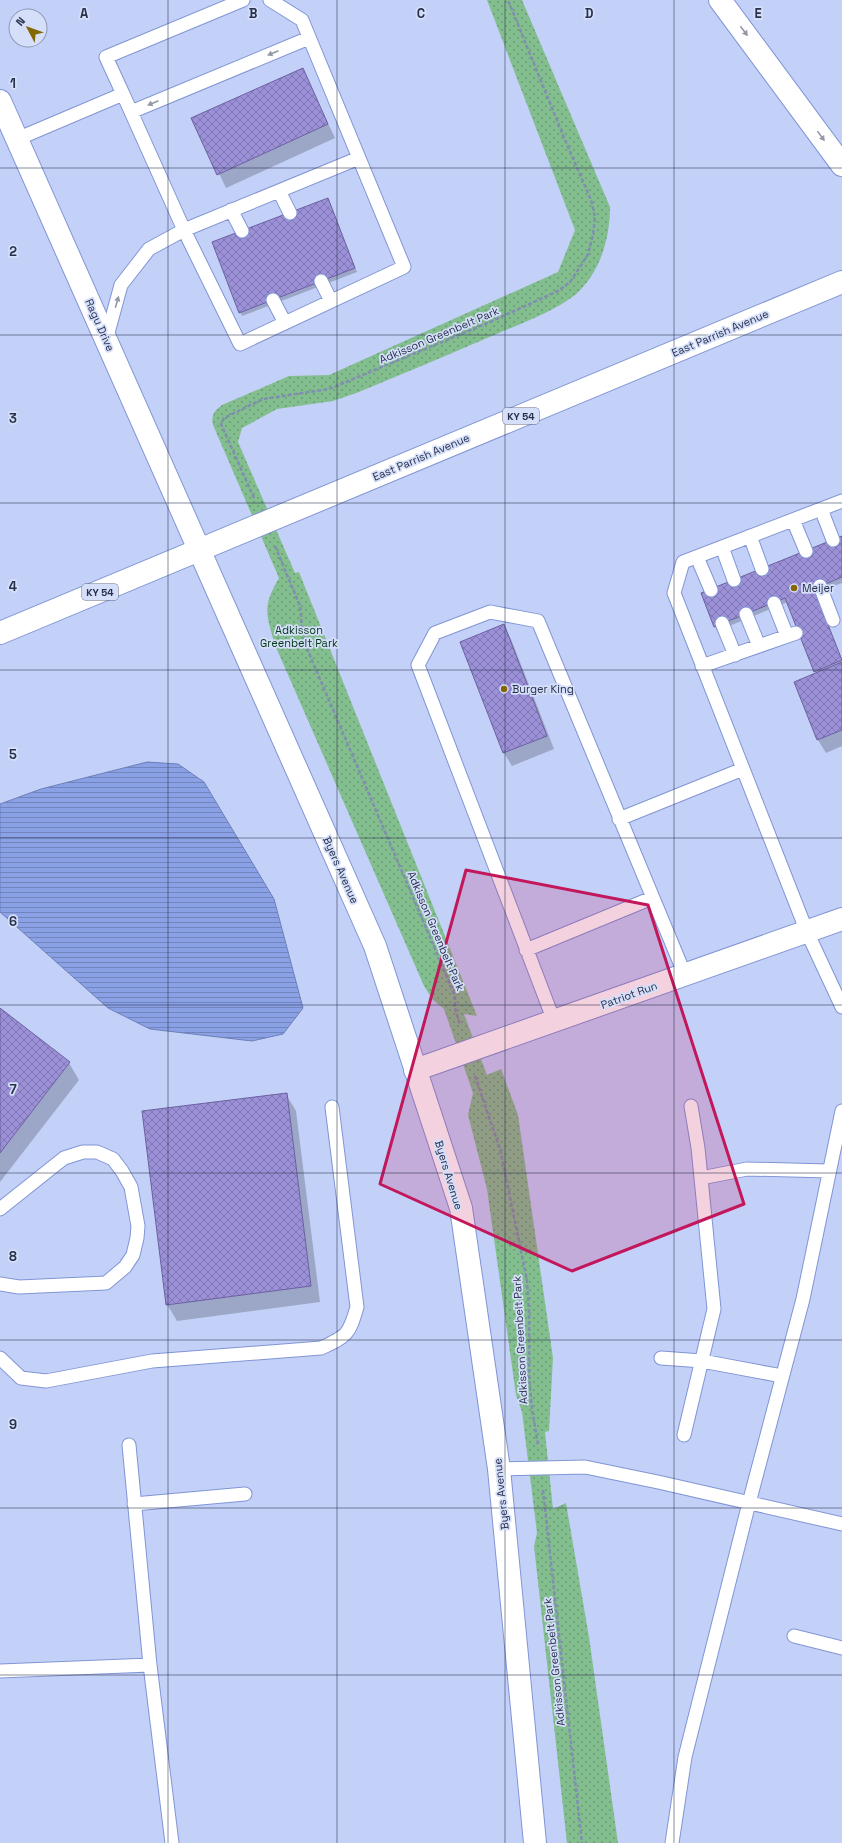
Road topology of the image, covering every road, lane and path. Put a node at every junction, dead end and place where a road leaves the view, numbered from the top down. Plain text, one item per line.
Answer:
1 (243, 0) edge
2 (270, 0) edge
3 (508, 0) edge
4 (720, 0) edge
5 (309, 38) junction
6 (123, 94) junction
7 (0, 101) edge
8 (131, 112) junction
9 (17, 139) junction
10 (359, 158) junction
11 (842, 165) edge
12 (279, 191) junction
13 (231, 210) junction
14 (290, 213) dead end
15 (184, 230) junction
16 (242, 231) dead end
17 (322, 281) dead end
18 (842, 282) edge
19 (273, 300) dead end
20 (330, 301) junction
21 (285, 323) junction
22 (106, 340) junction
23 (842, 501) edge
24 (821, 509) junction
25 (793, 520) junction
26 (265, 522) junction
27 (750, 536) junction
28 (833, 540) dead end
29 (722, 547) junction
30 (200, 550) junction
31 (806, 551) dead end
32 (697, 557) junction
33 (762, 569) dead end
34 (734, 580) dead end
35 (820, 586) dead end
36 (710, 590) dead end
37 (774, 603) dead end
38 (746, 614) dead end
39 (833, 620) edge
40 (722, 623) dead end
41 (0, 633) edge
42 (759, 646) junction
43 (735, 655) junction
44 (702, 666) junction
45 (743, 769) junction
46 (619, 819) junction
47 (652, 898) junction
48 (842, 919) edge
49 (806, 932) junction
50 (526, 950) junction
51 (685, 975) junction
52 (842, 1007) edge
53 (554, 1021) junction
54 (468, 1052) junction
55 (415, 1070) junction
56 (691, 1106) dead end
57 (332, 1107) dead end
58 (842, 1111) edge
59 (828, 1171) junction
60 (701, 1178) junction
61 (0, 1209) edge
62 (0, 1284) edge
63 (0, 1358) edge
64 (661, 1358) dead end
65 (702, 1361) junction
66 (782, 1376) junction
67 (684, 1435) dead end
68 (129, 1445) dead end
69 (499, 1469) junction
70 (542, 1469) junction
71 (245, 1494) dead end
72 (749, 1503) junction
73 (134, 1504) junction
74 (842, 1524) edge
75 (794, 1636) dead end
76 (842, 1648) edge
77 (150, 1665) junction
78 (0, 1671) edge
79 (172, 1843) edge
80 (535, 1843) edge
81 (582, 1843) edge
82 (672, 1843) edge

1 - 6 lane
2 - 5 lane
3 - 26 path, Adkisson Greenbelt Park
4 -> 11 main road
5 -> 8 lane
5 - 10 lane
6 - 8 lane
6 - 9 lane
7 - 9 main road, Ragu Drive
8 - 15 lane
9 - 22 main road, Ragu Drive
10 - 12 lane
10 - 20 lane
12 - 13 lane
12 - 14 lane
13 - 15 lane
13 - 16 lane
15 - 21 lane
22 -> 15 lane
17 - 20 lane
18 - 26 main road, East Parrish Avenue / KY 54
19 - 21 lane
20 - 21 lane
22 - 30 main road, Ragu Drive
23 - 24 lane
24 - 25 lane
24 - 28 lane
25 - 27 lane
25 - 31 lane
26 - 30 main road, East Parrish Avenue / KY 54
26 - 54 path, Adkisson Greenbelt Park
27 - 29 lane
27 - 33 lane
29 - 32 lane
29 - 34 lane
30 - 41 main road, East Parrish Avenue / KY 54
30 - 55 main road, Byers Avenue
32 - 36 lane
32 - 44 lane
35 - 39 lane
37 - 42 lane
38 - 42 lane
40 - 43 lane
42 - 43 lane
43 - 44 lane
44 - 45 lane
45 - 46 lane
45 - 49 lane
46 - 47 lane
46 - 50 lane
47 - 50 lane
47 - 51 lane
48 - 49 main road, Patriot Run
49 - 51 main road, Patriot Run
49 - 52 lane
50 - 53 lane
51 - 53 main road, Patriot Run
53 - 54 main road, Patriot Run
54 - 55 main road, Patriot Run
54 - 70 path, Adkisson Greenbelt Park
55 - 69 main road, Byers Avenue
56 - 60 lane
57 - 63 lane
58 - 59 lane
59 - 60 lane
59 - 66 lane
60 - 65 lane
61 - 62 lane
64 - 65 lane
65 - 66 lane
65 - 67 lane
66 - 72 lane
68 - 73 lane
69 - 70 lane
69 - 80 main road, Byers Avenue
70 - 72 lane
70 - 81 path, Adkisson Greenbelt Park
71 - 73 lane
72 - 74 lane
72 - 82 lane
73 - 77 lane
75 - 76 lane
77 - 78 lane
77 - 79 lane

